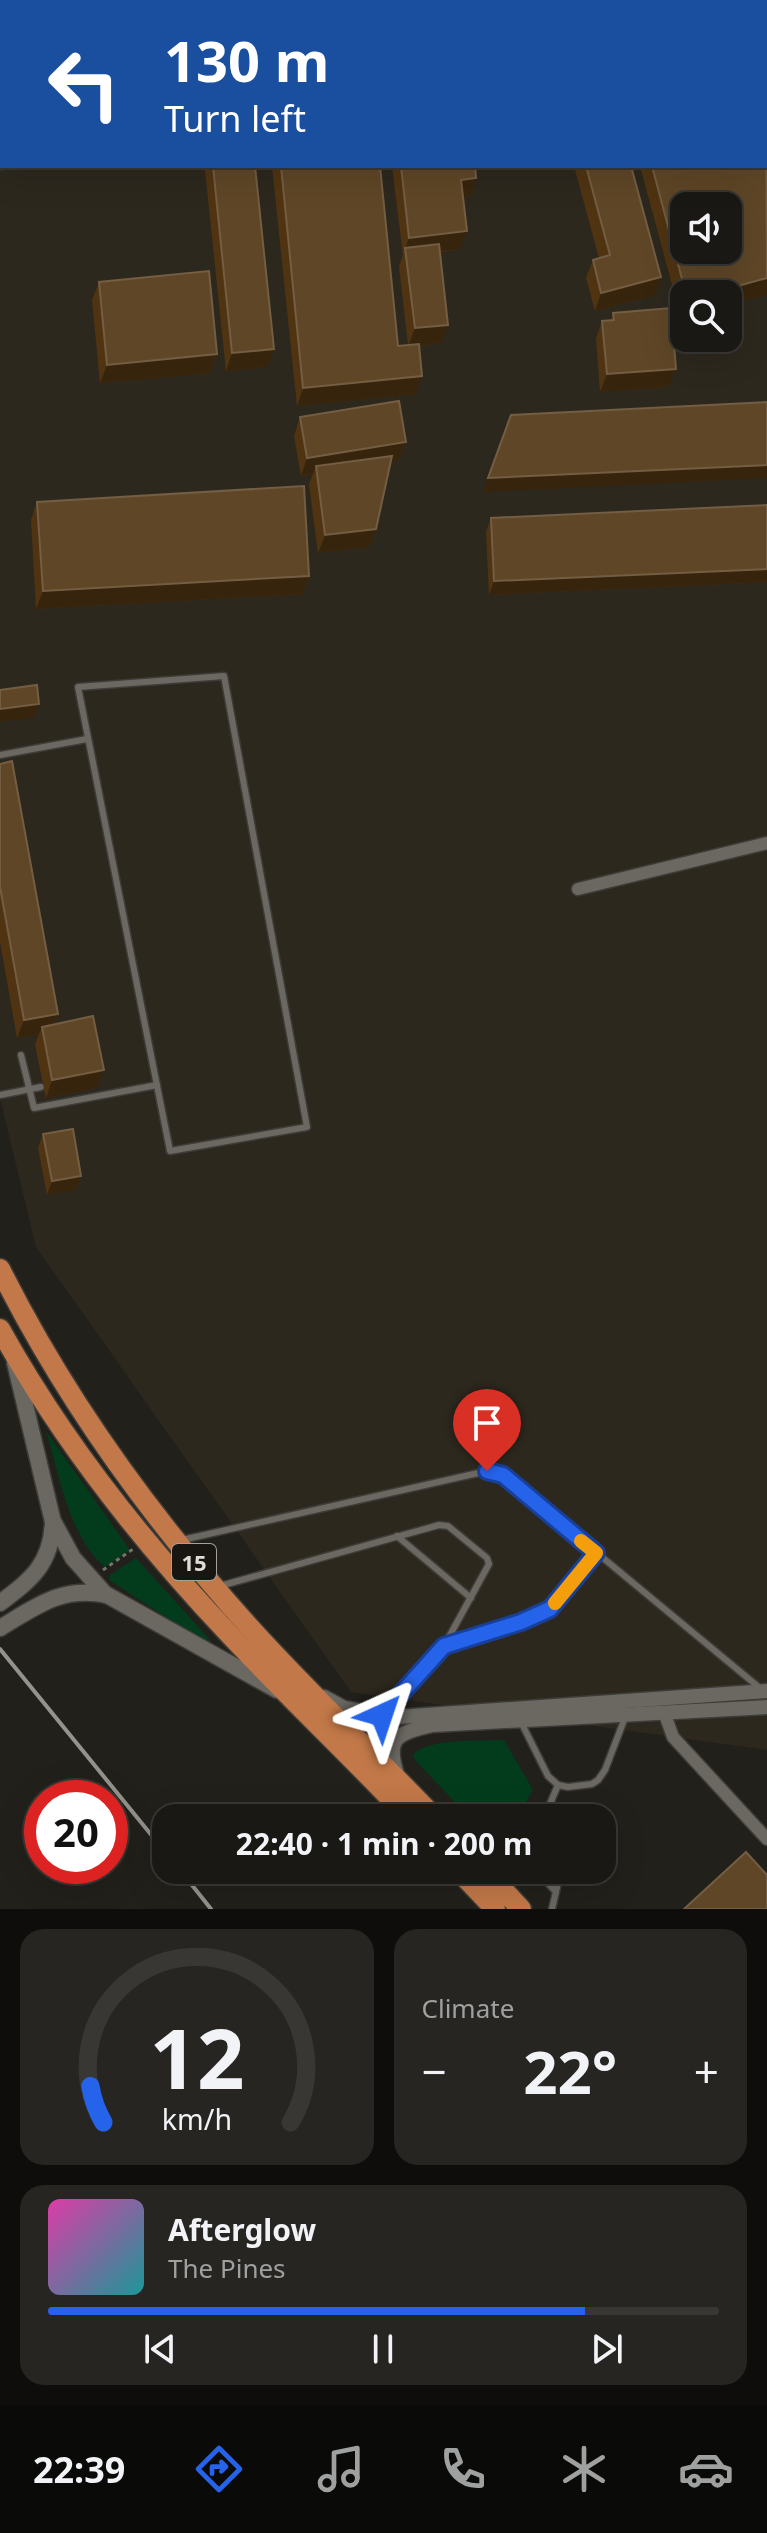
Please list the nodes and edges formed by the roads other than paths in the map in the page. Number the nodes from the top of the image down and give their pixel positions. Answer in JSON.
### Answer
{"nodes":[{"id":1,"x":87,"y":739,"type":"junction"},
{"id":2,"x":0,"y":755,"type":"edge"},
{"id":3,"x":767,"y":843,"type":"edge"},
{"id":4,"x":578,"y":889,"type":"dead end"},
{"id":5,"x":21,"y":1055,"type":"dead end"},
{"id":6,"x":157,"y":1085,"type":"junction"},
{"id":7,"x":41,"y":1087,"type":"dead end"},
{"id":8,"x":30,"y":1090,"type":"junction"},
{"id":9,"x":0,"y":1095,"type":"edge"},
{"id":10,"x":0,"y":1269,"type":"edge"},
{"id":11,"x":0,"y":1329,"type":"edge"},
{"id":12,"x":12,"y":1350,"type":"junction"},
{"id":13,"x":53,"y":1522,"type":"junction"},
{"id":14,"x":397,"y":1536,"type":"junction"},
{"id":15,"x":176,"y":1541,"type":"junction"},
{"id":16,"x":596,"y":1553,"type":"junction"},
{"id":17,"x":215,"y":1588,"type":"junction"},
{"id":18,"x":107,"y":1595,"type":"junction"},
{"id":19,"x":471,"y":1598,"type":"junction"},
{"id":20,"x":0,"y":1603,"type":"edge"},
{"id":21,"x":0,"y":1628,"type":"edge"},
{"id":22,"x":444,"y":1646,"type":"junction"},
{"id":23,"x":296,"y":1690,"type":"junction"},
{"id":24,"x":766,"y":1696,"type":"edge"},
{"id":25,"x":664,"y":1712,"type":"junction"},
{"id":26,"x":626,"y":1714,"type":"junction"},
{"id":27,"x":382,"y":1715,"type":"junction"},
{"id":28,"x":520,"y":1715,"type":"junction"},
{"id":29,"x":400,"y":1781,"type":"junction"},
{"id":30,"x":558,"y":1785,"type":"junction"},
{"id":31,"x":397,"y":1804,"type":"edge"},
{"id":32,"x":422,"y":1804,"type":"edge"},
{"id":33,"x":550,"y":1804,"type":"edge"},
{"id":34,"x":767,"y":1839,"type":"edge"},
{"id":35,"x":471,"y":1884,"type":"edge"},
{"id":36,"x":498,"y":1884,"type":"edge"},
{"id":37,"x":549,"y":1884,"type":"edge"},
{"id":38,"x":558,"y":1884,"type":"edge"},
{"id":39,"x":556,"y":1892,"type":"junction"},
{"id":40,"x":495,"y":1909,"type":"edge"},
{"id":41,"x":521,"y":1909,"type":"edge"},
{"id":42,"x":552,"y":1909,"type":"edge"}],
"edges":[{"from":1,"to":2,"type":"lane"},
{"from":1,"to":6,"type":"lane"},
{"from":1,"to":6,"type":"lane"},
{"from":3,"to":4,"type":"street"},
{"from":5,"to":8,"type":"lane"},
{"from":6,"to":8,"type":"lane"},
{"from":7,"to":8,"type":"lane"},
{"from":8,"to":9,"type":"lane"},
{"from":10,"to":15,"type":"highway","number":"15"},
{"from":11,"to":12,"type":"highway","number":"15"},
{"from":12,"to":13,"type":"main road"},
{"from":12,"to":23,"type":"highway","number":"15"},
{"from":13,"to":18,"type":"main road"},
{"from":13,"to":20,"type":"main road"},
{"from":14,"to":17,"type":"lane"},
{"from":14,"to":19,"type":"lane"},
{"from":14,"to":19,"type":"lane"},
{"from":15,"to":16,"type":"lane"},
{"from":15,"to":17,"type":"highway","number":"15"},
{"from":16,"to":22,"type":"lane"},
{"from":16,"to":24,"type":"lane"},
{"from":17,"to":23,"type":"highway","number":"15"},
{"from":18,"to":21,"type":"main road"},
{"from":18,"to":23,"type":"main road"},
{"from":19,"to":22,"type":"lane"},
{"from":22,"to":27,"type":"lane"},
{"from":23,"to":27,"type":"street"},
{"from":23,"to":29,"type":"highway","number":"15"},
{"from":23,"to":31,"type":"highway","number":"15"},
{"from":24,"to":25,"type":"street"},
{"from":24,"to":28,"type":"street"},
{"from":25,"to":26,"type":"street"},
{"from":25,"to":34,"type":"street"},
{"from":26,"to":28,"type":"street"},
{"from":26,"to":30,"type":"lane"},
{"from":27,"to":28,"type":"street"},
{"from":28,"to":29,"type":"street"},
{"from":28,"to":30,"type":"lane"},
{"from":29,"to":32,"type":"highway","number":"15"},
{"from":30,"to":33,"type":"lane"},
{"from":35,"to":40,"type":"highway"},
{"from":36,"to":41,"type":"highway"},
{"from":37,"to":39,"type":"lane"},
{"from":38,"to":39,"type":"lane"},
{"from":39,"to":42,"type":"lane"}]}
